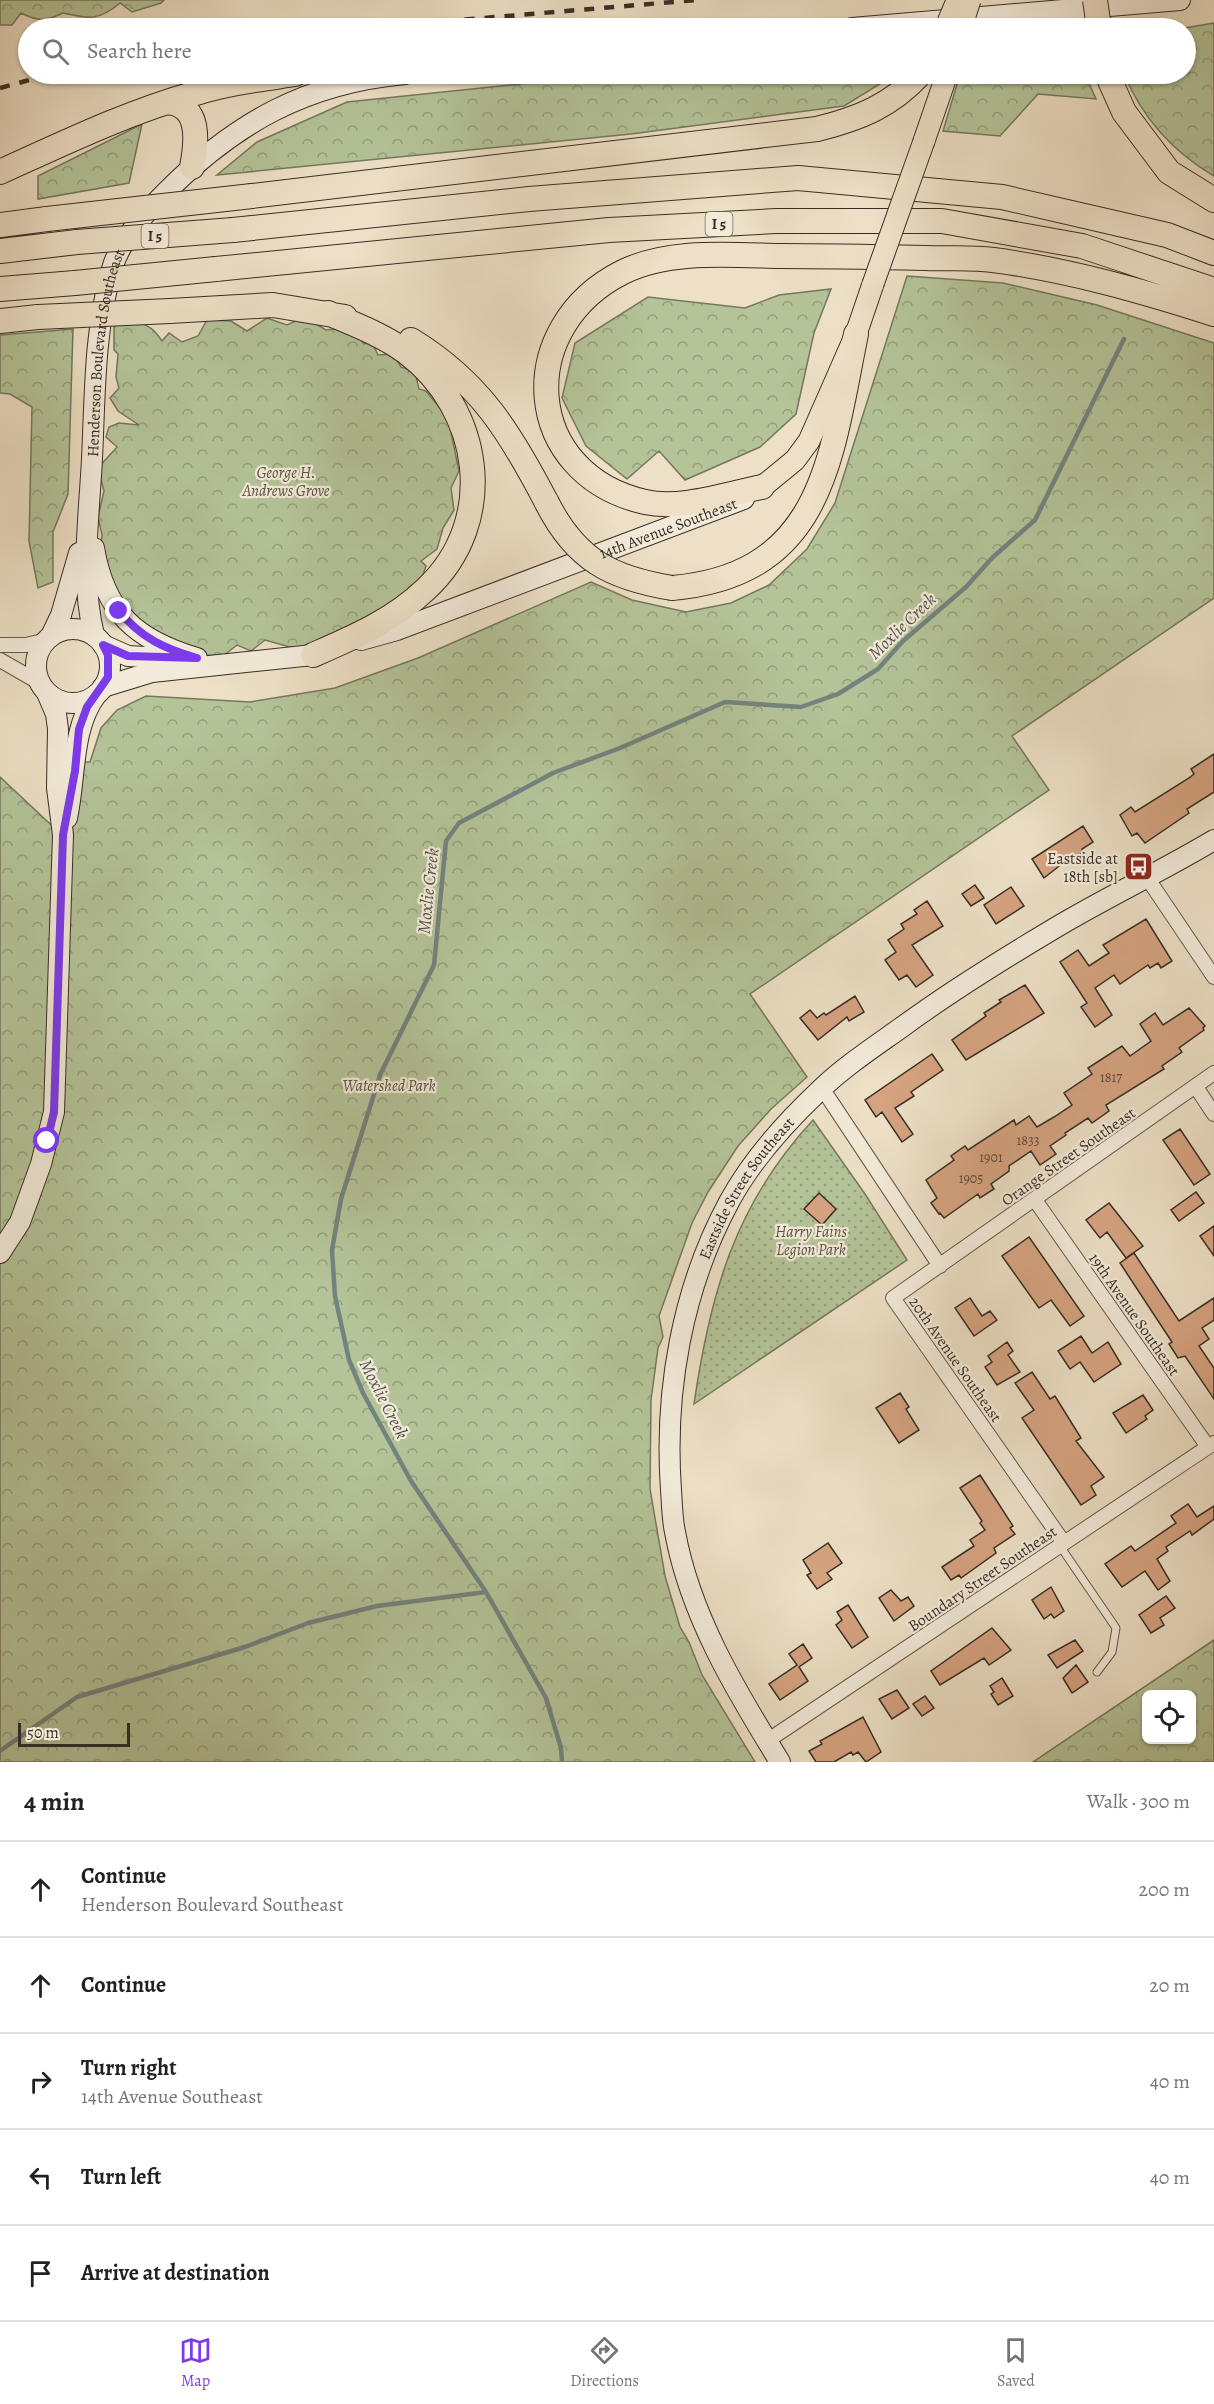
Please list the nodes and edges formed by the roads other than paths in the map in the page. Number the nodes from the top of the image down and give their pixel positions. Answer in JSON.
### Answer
{"nodes":[{"id":1,"x":959,"y":0,"type":"edge"},
{"id":2,"x":970,"y":0,"type":"edge"},
{"id":3,"x":1095,"y":0,"type":"edge"},
{"id":4,"x":1180,"y":0,"type":"edge"},
{"id":5,"x":951,"y":18,"type":"edge"},
{"id":6,"x":964,"y":18,"type":"edge"},
{"id":7,"x":969,"y":18,"type":"edge"},
{"id":8,"x":1098,"y":18,"type":"edge"},
{"id":9,"x":235,"y":84,"type":"edge"},
{"id":10,"x":348,"y":84,"type":"edge"},
{"id":11,"x":910,"y":84,"type":"edge"},
{"id":12,"x":944,"y":84,"type":"edge"},
{"id":13,"x":1111,"y":84,"type":"edge"},
{"id":14,"x":167,"y":102,"type":"junction"},
{"id":15,"x":192,"y":166,"type":"junction"},
{"id":16,"x":0,"y":172,"type":"edge"},
{"id":17,"x":1214,"y":200,"type":"edge"},
{"id":18,"x":0,"y":225,"type":"edge"},
{"id":19,"x":0,"y":251,"type":"edge"},
{"id":20,"x":1214,"y":253,"type":"edge"},
{"id":21,"x":0,"y":290,"type":"edge"},
{"id":22,"x":1214,"y":290,"type":"edge"},
{"id":23,"x":328,"y":313,"type":"junction"},
{"id":24,"x":1214,"y":315,"type":"edge"},
{"id":25,"x":0,"y":321,"type":"edge"},
{"id":26,"x":856,"y":334,"type":"junction"},
{"id":27,"x":762,"y":487,"type":"junction"},
{"id":28,"x":89,"y":515,"type":"junction"},
{"id":29,"x":49,"y":638,"type":"junction"},
{"id":30,"x":98,"y":640,"type":"junction"},
{"id":31,"x":0,"y":645,"type":"edge"},
{"id":32,"x":313,"y":655,"type":"junction"},
{"id":33,"x":197,"y":658,"type":"junction"},
{"id":34,"x":0,"y":660,"type":"edge"},
{"id":35,"x":236,"y":663,"type":"junction"},
{"id":36,"x":43,"y":688,"type":"junction"},
{"id":37,"x":99,"y":691,"type":"junction"},
{"id":38,"x":63,"y":835,"type":"junction"},
{"id":39,"x":1214,"y":840,"type":"edge"},
{"id":40,"x":1148,"y":879,"type":"junction"},
{"id":41,"x":1214,"y":977,"type":"edge"},
{"id":42,"x":1214,"y":1073,"type":"edge"},
{"id":43,"x":1196,"y":1087,"type":"junction"},
{"id":44,"x":822,"y":1088,"type":"junction"},
{"id":45,"x":1214,"y":1114,"type":"edge"},
{"id":46,"x":1035,"y":1200,"type":"junction"},
{"id":47,"x":0,"y":1254,"type":"edge"},
{"id":48,"x":940,"y":1266,"type":"junction"},
{"id":49,"x":1211,"y":1445,"type":"edge"},
{"id":50,"x":1062,"y":1544,"type":"junction"},
{"id":51,"x":1096,"y":1672,"type":"dead end"},
{"id":52,"x":767,"y":1741,"type":"junction"},
{"id":53,"x":780,"y":1762,"type":"edge"}],
"edges":[{"from":1,"to":5,"type":"highway","bridge":true},
{"from":2,"to":6,"type":"main road","bridge":true},
{"from":3,"to":8,"type":"highway","bridge":true},
{"from":4,"to":7,"type":"main road"},
{"from":9,"to":14,"type":"highway"},
{"from":10,"to":15,"type":"main road","name":"Henderson Boulevard Southeast"},
{"from":11,"to":18,"type":"highway","bridge":true},
{"from":12,"to":26,"type":"main road","name":"14th Avenue Southeast","bridge":true},
{"from":13,"to":17,"type":"highway"},
{"from":14,"to":15,"type":"highway"},
{"from":14,"to":16,"type":"highway"},
{"from":15,"to":28,"type":"main road","name":"Henderson Boulevard Southeast"},
{"from":19,"to":20,"type":"highway","number":"I 5","bridge":true},
{"from":21,"to":22,"type":"highway","number":"I 5","bridge":true},
{"from":23,"to":25,"type":"highway","bridge":true},
{"from":23,"to":26,"type":"highway","bridge":true},
{"from":23,"to":32,"type":"highway"},
{"from":24,"to":27,"type":"highway"},
{"from":26,"to":27,"type":"main road","name":"14th Avenue Southeast"},
{"from":27,"to":32,"type":"main road","name":"14th Avenue Southeast"},
{"from":28,"to":29,"type":"main road","name":"Henderson Boulevard Southeast"},
{"from":28,"to":30,"type":"main road","name":"Henderson Boulevard Southeast"},
{"from":28,"to":33,"type":"main road"},
{"from":29,"to":30,"type":"main road"},
{"from":29,"to":31,"type":"street"},
{"from":29,"to":36,"type":"main road"},
{"from":30,"to":33,"type":"main road","name":"14th Avenue Southeast"},
{"from":30,"to":37,"type":"main road"},
{"from":32,"to":35,"type":"main road","name":"14th Avenue Southeast"},
{"from":33,"to":35,"type":"main road","name":"14th Avenue Southeast"},
{"from":34,"to":36,"type":"street"},
{"from":35,"to":37,"type":"main road","name":"14th Avenue Southeast"},
{"from":36,"to":37,"type":"main road"},
{"from":36,"to":38,"type":"main road"},
{"from":37,"to":38,"type":"main road"},
{"from":38,"to":47,"type":"main road"},
{"from":39,"to":40,"type":"main road","name":"Eastside Street Southeast"},
{"from":40,"to":41,"type":"street"},
{"from":40,"to":44,"type":"main road","name":"Eastside Street Southeast"},
{"from":42,"to":43,"type":"street","name":"Orange Street Southeast"},
{"from":43,"to":45,"type":"street"},
{"from":43,"to":46,"type":"street","name":"Orange Street Southeast"},
{"from":44,"to":48,"type":"street"},
{"from":44,"to":52,"type":"main road","name":"Eastside Street Southeast"},
{"from":46,"to":48,"type":"street","name":"Orange Street Southeast"},
{"from":46,"to":49,"type":"street","name":"19th Avenue Southeast"},
{"from":48,"to":50,"type":"street","name":"20th Avenue Southeast"},
{"from":49,"to":50,"type":"street","name":"Boundary Street Southeast"},
{"from":50,"to":51,"type":"lane"},
{"from":50,"to":52,"type":"street","name":"Boundary Street Southeast"},
{"from":52,"to":53,"type":"main road","name":"Eastside Street Southeast"}]}
